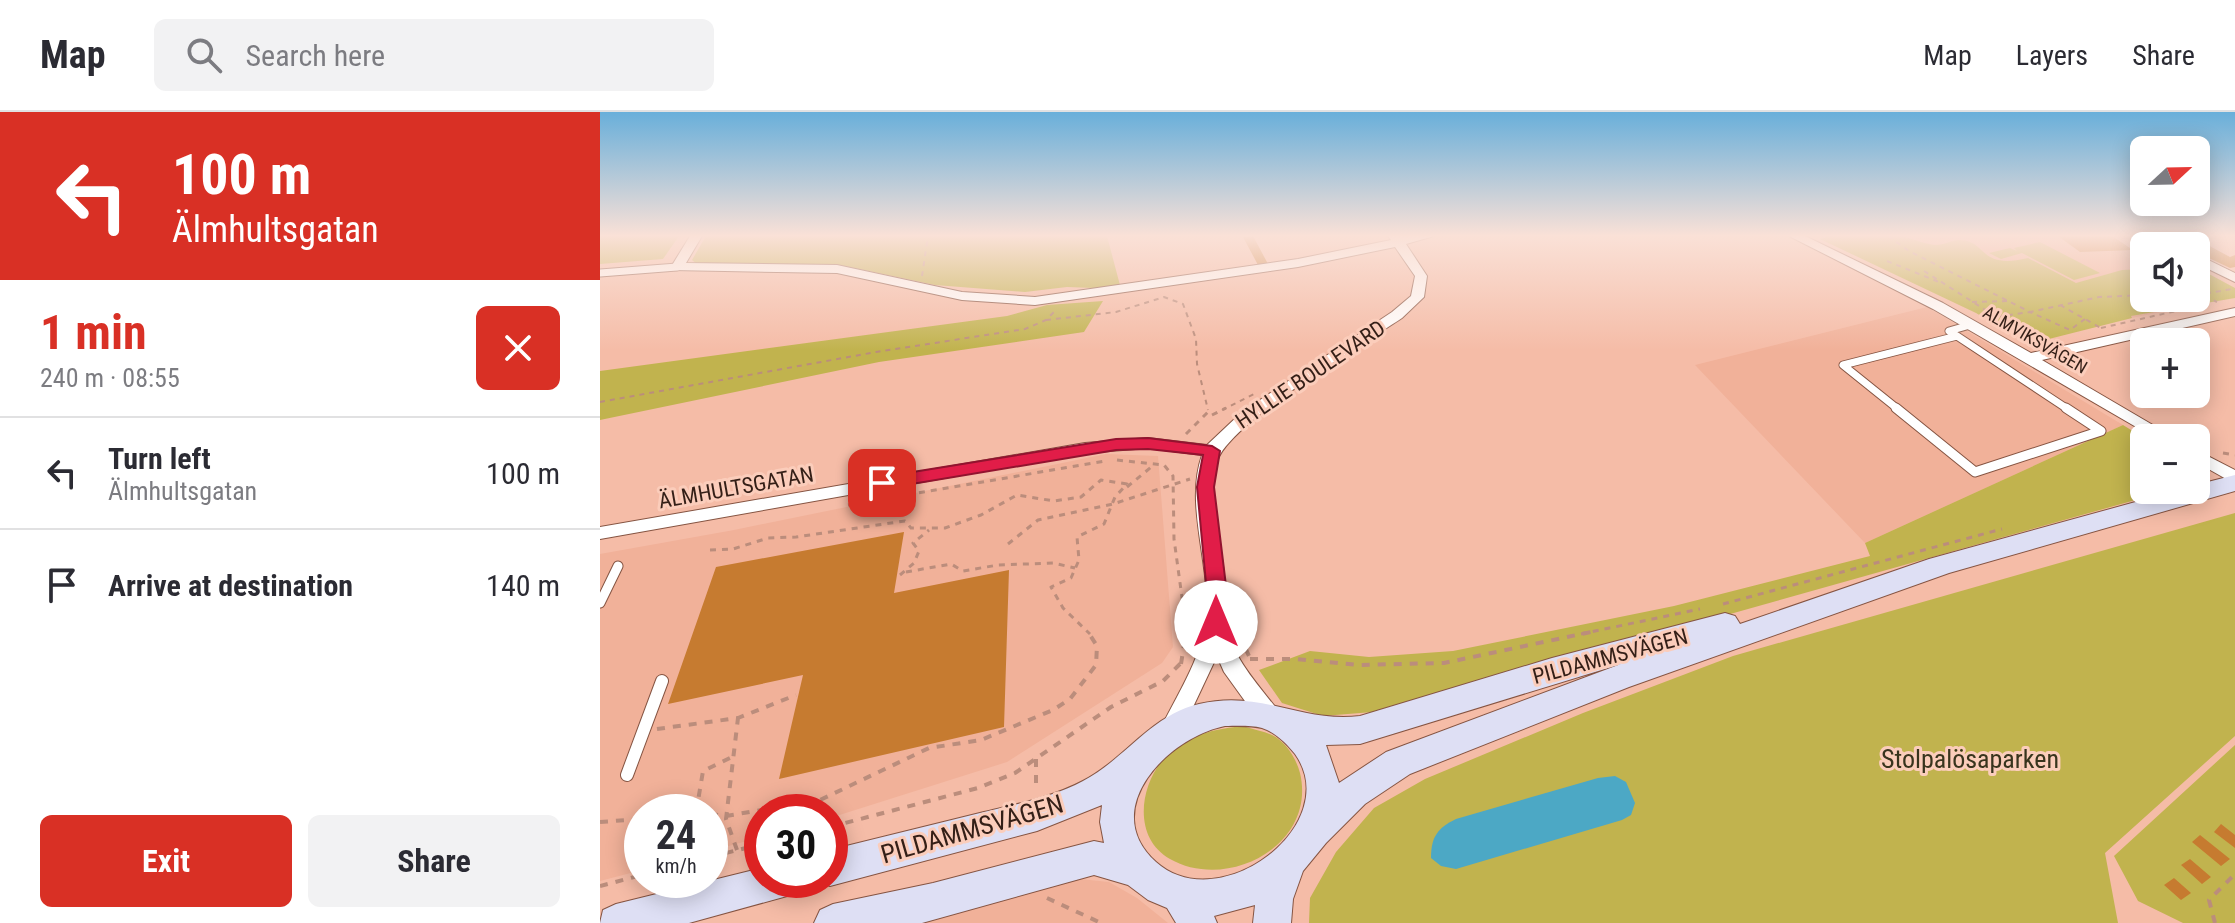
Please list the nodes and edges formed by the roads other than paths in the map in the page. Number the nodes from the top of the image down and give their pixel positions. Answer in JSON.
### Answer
{"nodes":[{"id":1,"x":859,"y":274,"type":"edge"},
{"id":2,"x":1226,"y":274,"type":"edge"},
{"id":3,"x":1420,"y":274,"type":"edge"},
{"id":4,"x":1873,"y":274,"type":"edge"},
{"id":5,"x":2235,"y":312,"type":"edge"},
{"id":6,"x":1970,"y":325,"type":"junction"},
{"id":7,"x":1957,"y":336,"type":"junction"},
{"id":8,"x":2026,"y":359,"type":"junction"},
{"id":9,"x":2142,"y":424,"type":"edge"},
{"id":10,"x":1212,"y":451,"type":"junction"},
{"id":11,"x":2210,"y":464,"type":"edge"},
{"id":12,"x":2235,"y":481,"type":"edge"},
{"id":13,"x":600,"y":533,"type":"edge"},
{"id":14,"x":1943,"y":565,"type":"junction"},
{"id":15,"x":618,"y":566,"type":"dead end"},
{"id":16,"x":600,"y":603,"type":"edge"},
{"id":17,"x":1225,"y":623,"type":"junction"},
{"id":18,"x":662,"y":681,"type":"dead end"},
{"id":19,"x":1273,"y":717,"type":"junction"},
{"id":20,"x":1158,"y":741,"type":"junction"},
{"id":21,"x":627,"y":775,"type":"dead end"},
{"id":22,"x":1314,"y":829,"type":"junction"},
{"id":23,"x":848,"y":863,"type":"edge"},
{"id":24,"x":1287,"y":866,"type":"junction"},
{"id":25,"x":1135,"y":869,"type":"junction"},
{"id":26,"x":744,"y":890,"type":"edge"},
{"id":27,"x":1189,"y":909,"type":"edge"},
{"id":28,"x":616,"y":923,"type":"edge"},
{"id":29,"x":833,"y":923,"type":"edge"},
{"id":30,"x":1272,"y":923,"type":"edge"}],
"edges":[{"from":1,"to":2,"type":"street"},
{"from":3,"to":10,"type":"street","name":"HYLLIE BOULEVARD"},
{"from":4,"to":6,"type":"street","name":"ALMVIKSVÄGEN"},
{"from":5,"to":8,"type":"street"},
{"from":6,"to":7,"type":"lane"},
{"from":6,"to":8,"type":"street","name":"ALMVIKSVÄGEN"},
{"from":7,"to":7,"type":"lane"},
{"from":8,"to":9,"type":"street","name":"ALMVIKSVÄGEN"},
{"from":10,"to":13,"type":"street","name":"ÄLMHULTSGATAN"},
{"from":10,"to":17,"type":"street"},
{"from":11,"to":12,"type":"street"},
{"from":12,"to":14,"type":"main road","name":"PILDAMMSVÄGEN"},
{"from":14,"to":19,"type":"main road","name":"PILDAMMSVÄGEN"},
{"from":14,"to":22,"type":"main road","name":"PILDAMMSVÄGEN"},
{"from":15,"to":16,"type":"lane"},
{"from":17,"to":19,"type":"street"},
{"from":17,"to":20,"type":"street"},
{"from":18,"to":21,"type":"lane"},
{"from":19,"to":20,"type":"main road","name":"PILDAMMSVÄGEN"},
{"from":19,"to":22,"type":"main road","name":"PILDAMMSVÄGEN"},
{"from":20,"to":23,"type":"main road","name":"PILDAMMSVÄGEN"},
{"from":20,"to":25,"type":"main road"},
{"from":22,"to":24,"type":"main road","name":"PILDAMMSVÄGEN"},
{"from":24,"to":27,"type":"main road","name":"PILDAMMSVÄGEN"},
{"from":24,"to":30,"type":"main road"},
{"from":25,"to":27,"type":"main road","name":"PILDAMMSVÄGEN"},
{"from":25,"to":29,"type":"main road","name":"PILDAMMSVÄGEN"},
{"from":26,"to":28,"type":"main road"}]}
